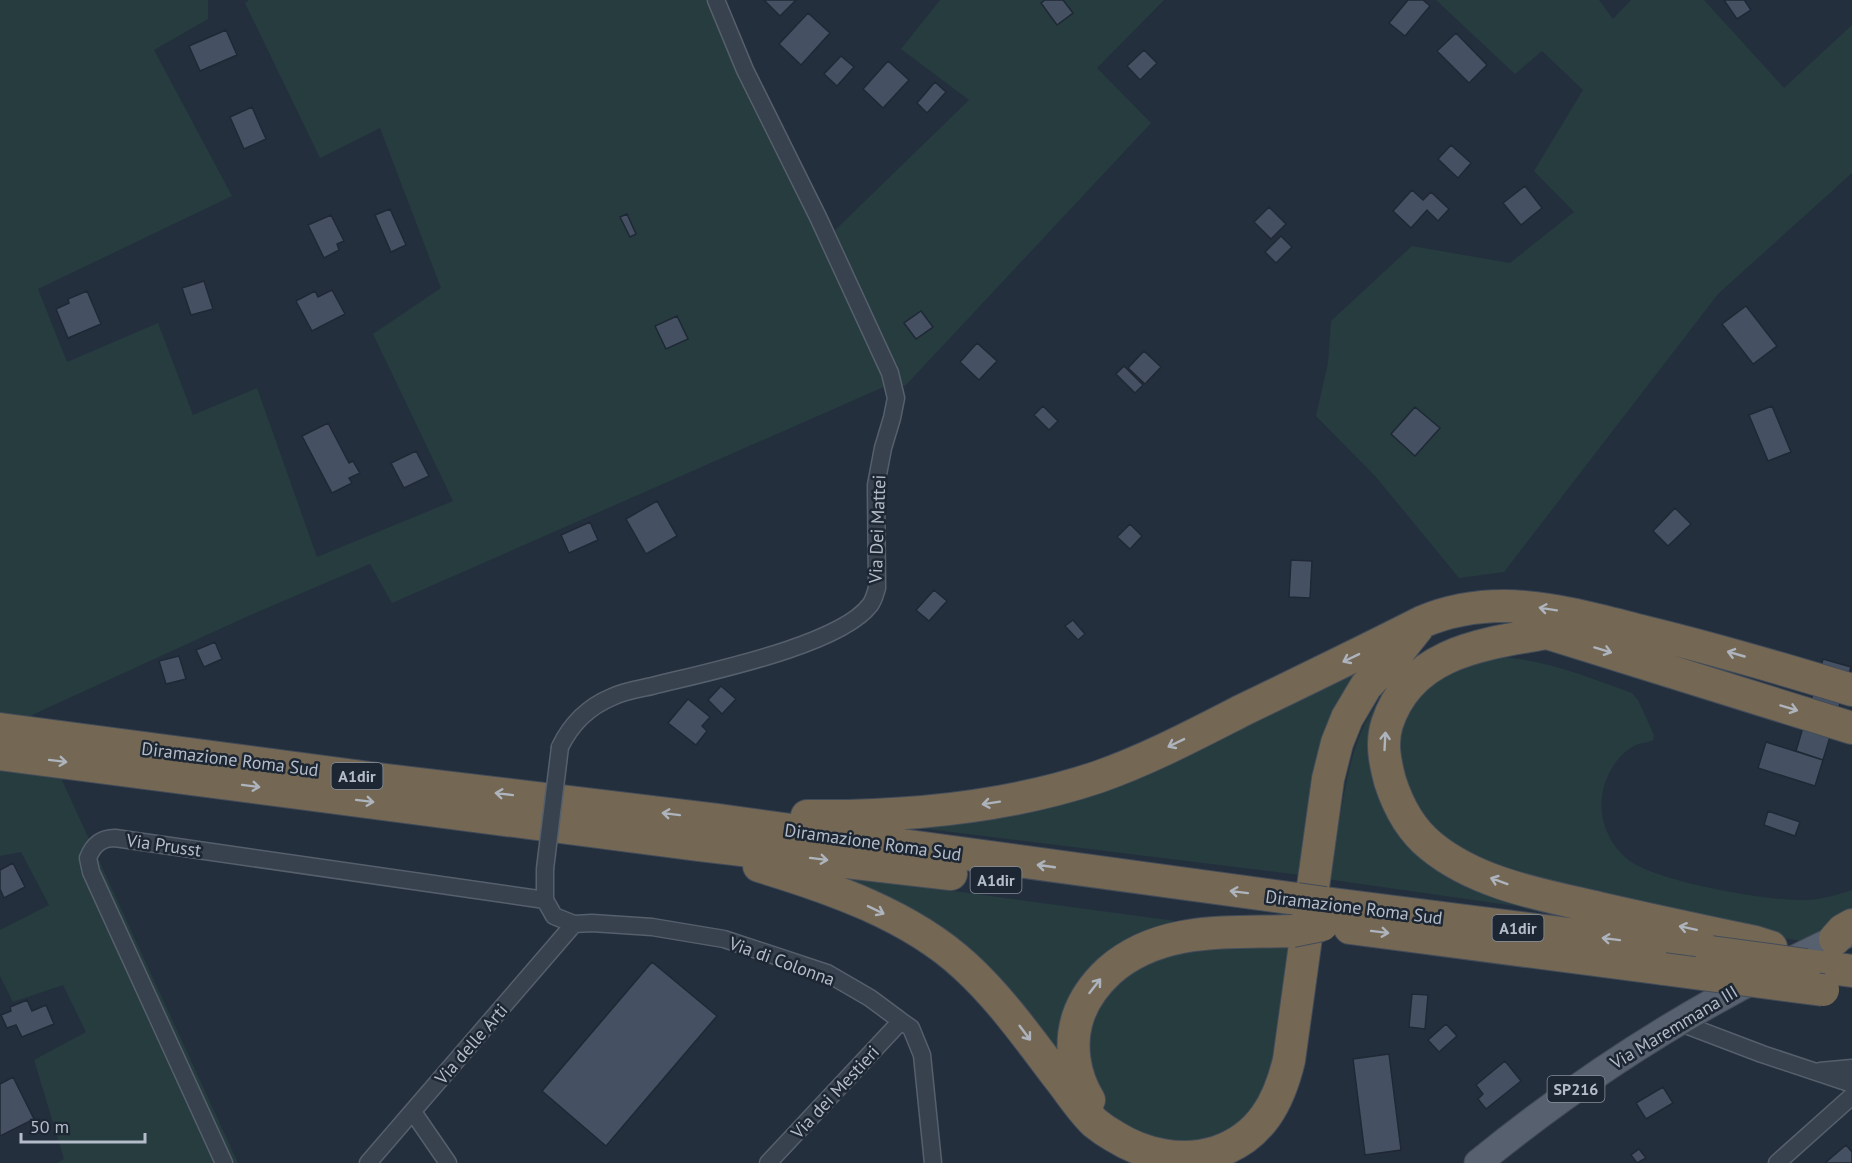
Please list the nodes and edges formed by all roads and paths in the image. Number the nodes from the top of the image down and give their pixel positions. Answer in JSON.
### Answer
{"nodes":[{"id":1,"x":716,"y":0,"type":"edge"},
{"id":2,"x":1422,"y":622,"type":"junction"},
{"id":3,"x":1547,"y":633,"type":"junction"},
{"id":4,"x":1396,"y":655,"type":"junction"},
{"id":5,"x":1852,"y":690,"type":"edge"},
{"id":6,"x":1852,"y":728,"type":"edge"},
{"id":7,"x":0,"y":729,"type":"edge"},
{"id":8,"x":0,"y":754,"type":"edge"},
{"id":9,"x":717,"y":820,"type":"junction"},
{"id":10,"x":698,"y":845,"type":"junction"},
{"id":11,"x":545,"y":900,"type":"junction"},
{"id":12,"x":1306,"y":916,"type":"junction"},
{"id":13,"x":574,"y":924,"type":"junction"},
{"id":14,"x":1846,"y":932,"type":"edge"},
{"id":15,"x":1852,"y":971,"type":"edge"},
{"id":16,"x":1827,"y":982,"type":"edge"},
{"id":17,"x":901,"y":1021,"type":"junction"},
{"id":18,"x":1678,"y":1022,"type":"junction"},
{"id":19,"x":1852,"y":1068,"type":"edge"},
{"id":20,"x":1814,"y":1072,"type":"junction"},
{"id":21,"x":1852,"y":1084,"type":"edge"},
{"id":22,"x":1852,"y":1096,"type":"edge"},
{"id":23,"x":1852,"y":1107,"type":"edge"},
{"id":24,"x":413,"y":1112,"type":"junction"},
{"id":25,"x":1834,"y":1114,"type":"junction"},
{"id":26,"x":1111,"y":1134,"type":"junction"},
{"id":27,"x":224,"y":1163,"type":"edge"},
{"id":28,"x":368,"y":1163,"type":"edge"},
{"id":29,"x":448,"y":1163,"type":"edge"},
{"id":30,"x":768,"y":1163,"type":"edge"},
{"id":31,"x":933,"y":1163,"type":"edge"},
{"id":32,"x":1478,"y":1163,"type":"edge"},
{"id":33,"x":1778,"y":1163,"type":"edge"}],
"edges":[{"from":1,"to":11,"type":"street","name":"Via Dei Mattei","bridge":true},
{"from":2,"to":4,"type":"highway"},
{"from":5,"to":2,"type":"highway","one_way":true},
{"from":2,"to":9,"type":"highway","one_way":true},
{"from":3,"to":4,"type":"highway"},
{"from":3,"to":6,"type":"highway","one_way":true},
{"from":16,"to":3,"type":"highway","one_way":true},
{"from":4,"to":26,"type":"highway"},
{"from":9,"to":7,"type":"highway","name":"Diramazione Roma Sud","number":"A1dir","one_way":true},
{"from":8,"to":10,"type":"highway","name":"Diramazione Roma Sud","number":"A1dir","one_way":true},
{"from":12,"to":9,"type":"highway","name":"Diramazione Roma Sud","number":"A1dir","one_way":true},
{"from":10,"to":12,"type":"highway","name":"Diramazione Roma Sud","number":"A1dir","one_way":true},
{"from":10,"to":26,"type":"highway","one_way":true},
{"from":11,"to":13,"type":"street"},
{"from":11,"to":27,"type":"street","name":"Via Prusst"},
{"from":12,"to":16,"type":"highway","name":"Diramazione Roma Sud","number":"A1dir","one_way":true,"bridge":true},
{"from":16,"to":12,"type":"highway","name":"Diramazione Roma Sud","number":"A1dir","one_way":true,"bridge":true},
{"from":26,"to":12,"type":"highway","one_way":true},
{"from":13,"to":17,"type":"street","name":"Via di Colonna"},
{"from":13,"to":24,"type":"street","name":"Via delle Arti"},
{"from":14,"to":18,"type":"main road","name":"Via Maremmana III","number":"SP216"},
{"from":15,"to":16,"type":"highway","name":"Diramazione Roma Sud","number":"A1dir"},
{"from":17,"to":30,"type":"street","name":"Via dei Mestieri"},
{"from":17,"to":31,"type":"street","name":"Via di Colonna"},
{"from":18,"to":20,"type":"street"},
{"from":18,"to":32,"type":"main road","name":"Via Maremmana III","number":"SP216"},
{"from":19,"to":20,"type":"street"},
{"from":20,"to":21,"type":"street"},
{"from":22,"to":25,"type":"street"},
{"from":23,"to":25,"type":"street"},
{"from":24,"to":28,"type":"street","name":"Via delle Arti"},
{"from":24,"to":29,"type":"street"},
{"from":25,"to":33,"type":"street"}]}
